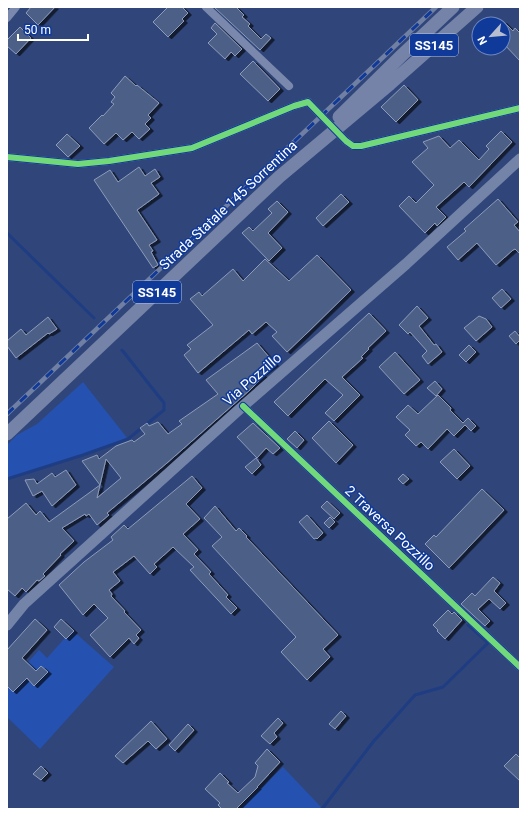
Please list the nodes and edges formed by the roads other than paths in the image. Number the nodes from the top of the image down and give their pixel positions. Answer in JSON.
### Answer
{"nodes":[{"id":1,"x":16,"y":7,"type":"edge"},
{"id":2,"x":206,"y":7,"type":"edge"},
{"id":3,"x":453,"y":7,"type":"edge"},
{"id":4,"x":477,"y":7,"type":"edge"},
{"id":5,"x":7,"y":18,"type":"edge"},
{"id":6,"x":289,"y":86,"type":"dead end"},
{"id":7,"x":520,"y":108,"type":"edge"},
{"id":8,"x":309,"y":152,"type":"junction"},
{"id":9,"x":7,"y":157,"type":"edge"},
{"id":10,"x":520,"y":159,"type":"edge"},
{"id":11,"x":243,"y":406,"type":"junction"},
{"id":12,"x":7,"y":434,"type":"edge"},
{"id":13,"x":7,"y":625,"type":"edge"},
{"id":14,"x":520,"y":667,"type":"edge"}],
"edges":[{"from":1,"to":5,"type":"street"},
{"from":2,"to":6,"type":"street"},
{"from":3,"to":8,"type":"highway"},
{"from":4,"to":8,"type":"highway","name":"Strada Statale 145 Sorrentina","number":"SS145"},
{"from":7,"to":9,"type":"street","bridge":true},
{"from":8,"to":12,"type":"highway","name":"Strada Statale 145 Sorrentina","number":"SS145"},
{"from":10,"to":11,"type":"main road","name":"Via Pozzillo"},
{"from":11,"to":13,"type":"main road","name":"Via Pozzillo"},
{"from":11,"to":14,"type":"street","name":"2 Traversa Pozzillo"}]}
